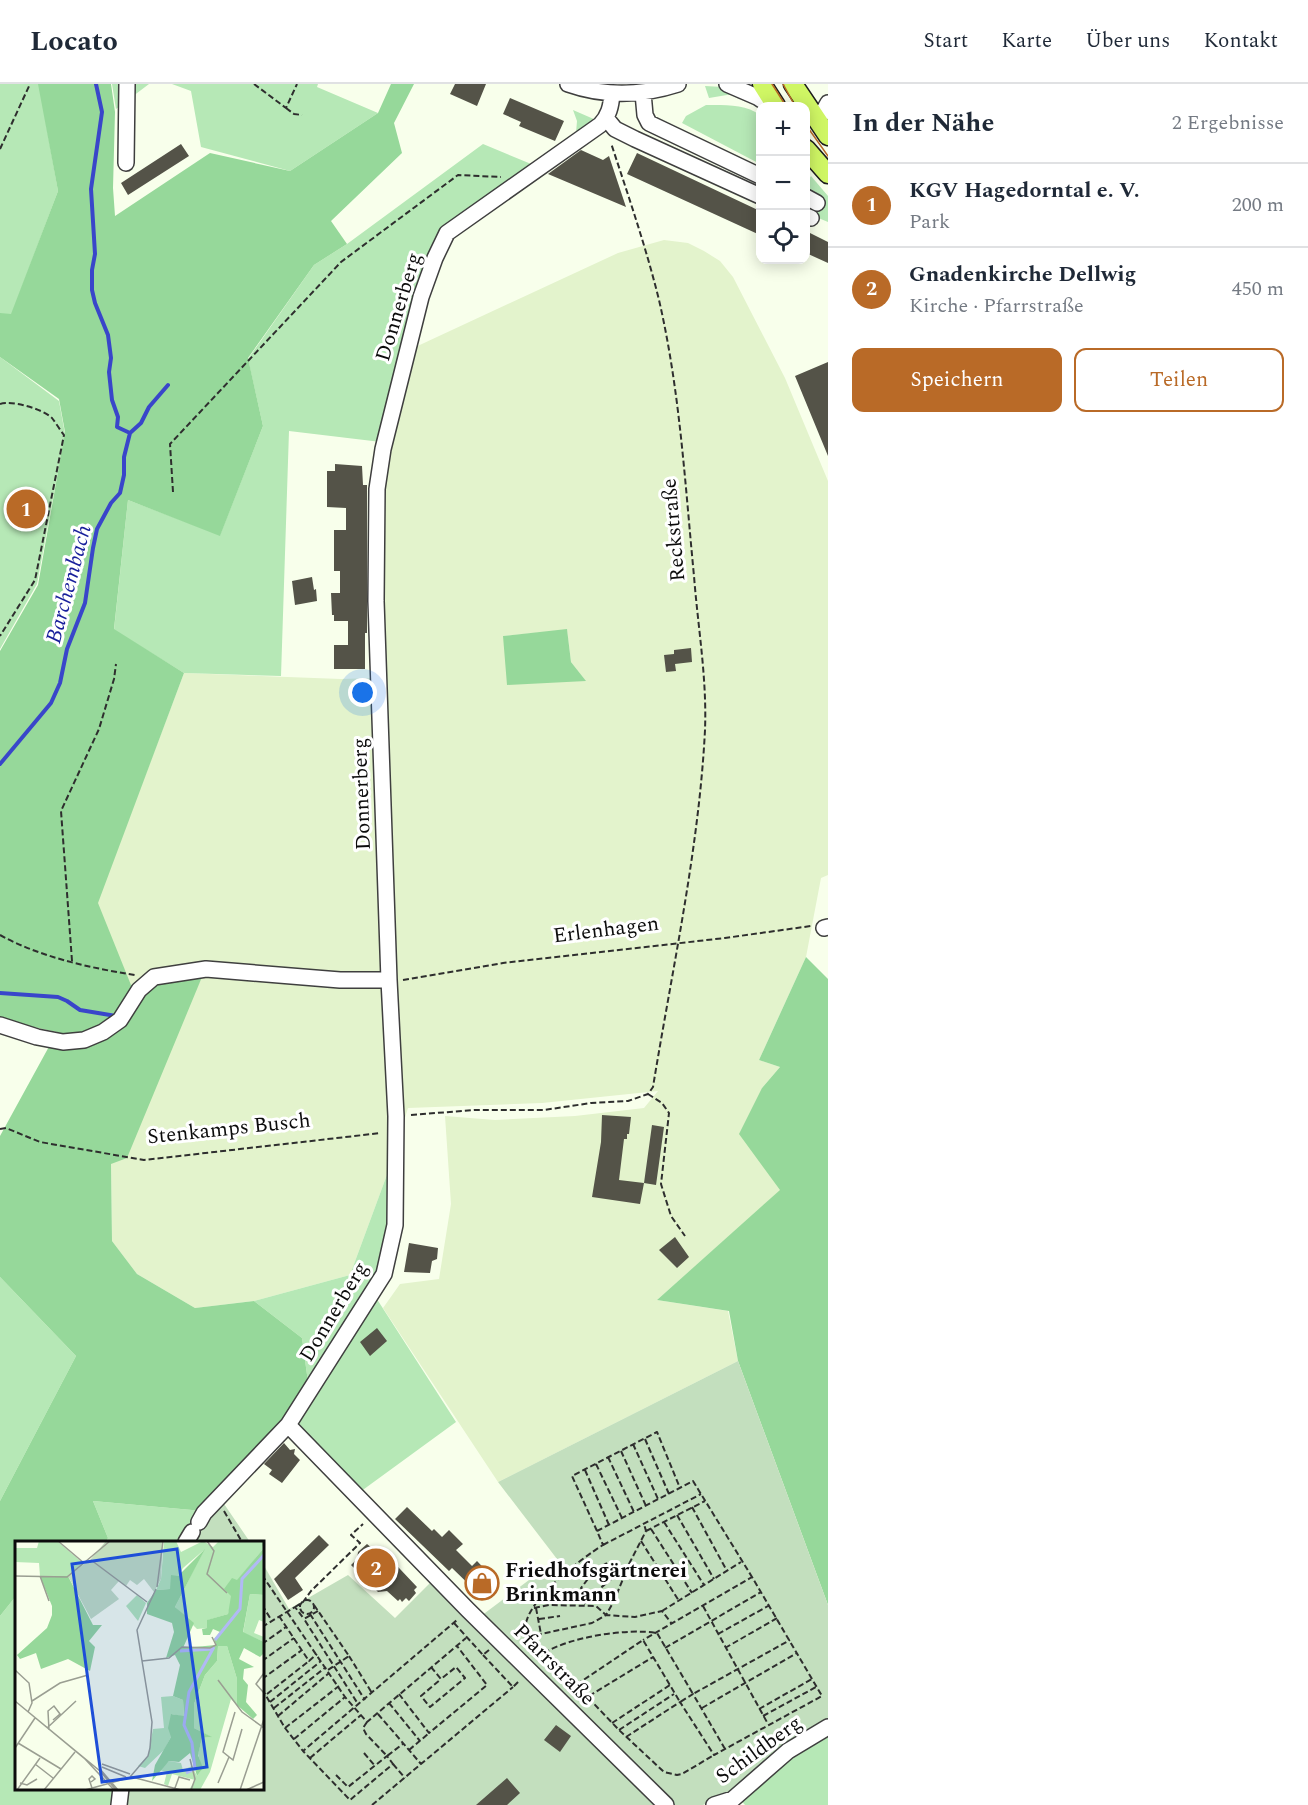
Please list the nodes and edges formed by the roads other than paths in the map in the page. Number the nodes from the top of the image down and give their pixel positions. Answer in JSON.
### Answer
{"nodes":[{"id":1,"x":127,"y":84,"type":"edge"},
{"id":2,"x":678,"y":84,"type":"edge"},
{"id":3,"x":727,"y":84,"type":"edge"},
{"id":4,"x":762,"y":84,"type":"edge"},
{"id":5,"x":793,"y":84,"type":"edge"},
{"id":6,"x":573,"y":85,"type":"edge"},
{"id":7,"x":658,"y":87,"type":"edge"},
{"id":8,"x":643,"y":93,"type":"junction"},
{"id":9,"x":612,"y":94,"type":"junction"},
{"id":10,"x":765,"y":102,"type":"edge"},
{"id":11,"x":773,"y":102,"type":"edge"},
{"id":12,"x":828,"y":103,"type":"edge"},
{"id":13,"x":605,"y":119,"type":"junction"},
{"id":14,"x":818,"y":121,"type":"junction"},
{"id":15,"x":828,"y":136,"type":"edge"},
{"id":16,"x":810,"y":153,"type":"edge"},
{"id":17,"x":126,"y":163,"type":"dead end"},
{"id":18,"x":756,"y":174,"type":"edge"},
{"id":19,"x":828,"y":174,"type":"edge"},
{"id":20,"x":756,"y":194,"type":"edge"},
{"id":21,"x":388,"y":980,"type":"junction"},
{"id":22,"x":0,"y":1025,"type":"edge"},
{"id":23,"x":288,"y":1425,"type":"junction"},
{"id":24,"x":192,"y":1532,"type":"edge"},
{"id":25,"x":828,"y":1726,"type":"edge"},
{"id":26,"x":122,"y":1790,"type":"edge"},
{"id":27,"x":735,"y":1802,"type":"edge"},
{"id":28,"x":119,"y":1805,"type":"edge"},
{"id":29,"x":666,"y":1805,"type":"edge"},
{"id":30,"x":714,"y":1805,"type":"edge"}],
"edges":[{"from":1,"to":17,"type":"street"},
{"from":2,"to":7,"type":"street"},
{"from":3,"to":10,"type":"street"},
{"from":4,"to":11,"type":"main road"},
{"from":5,"to":14,"type":"main road"},
{"from":6,"to":9,"type":"street"},
{"from":7,"to":8,"type":"street"},
{"from":8,"to":9,"type":"street"},
{"from":8,"to":18,"type":"street"},
{"from":9,"to":13,"type":"street"},
{"from":12,"to":14,"type":"street"},
{"from":13,"to":20,"type":"street"},
{"from":13,"to":21,"type":"street","name":"Donnerberg"},
{"from":14,"to":15,"type":"main road"},
{"from":16,"to":19,"type":"main road"},
{"from":21,"to":22,"type":"street"},
{"from":21,"to":23,"type":"street","name":"Donnerberg"},
{"from":23,"to":24,"type":"street","name":"Donnerberg"},
{"from":23,"to":29,"type":"street","name":"Pfarrstraße"},
{"from":25,"to":27,"type":"street","name":"Schildberg"},
{"from":26,"to":28,"type":"street"},
{"from":27,"to":30,"type":"street","name":"Schildberg"}]}
